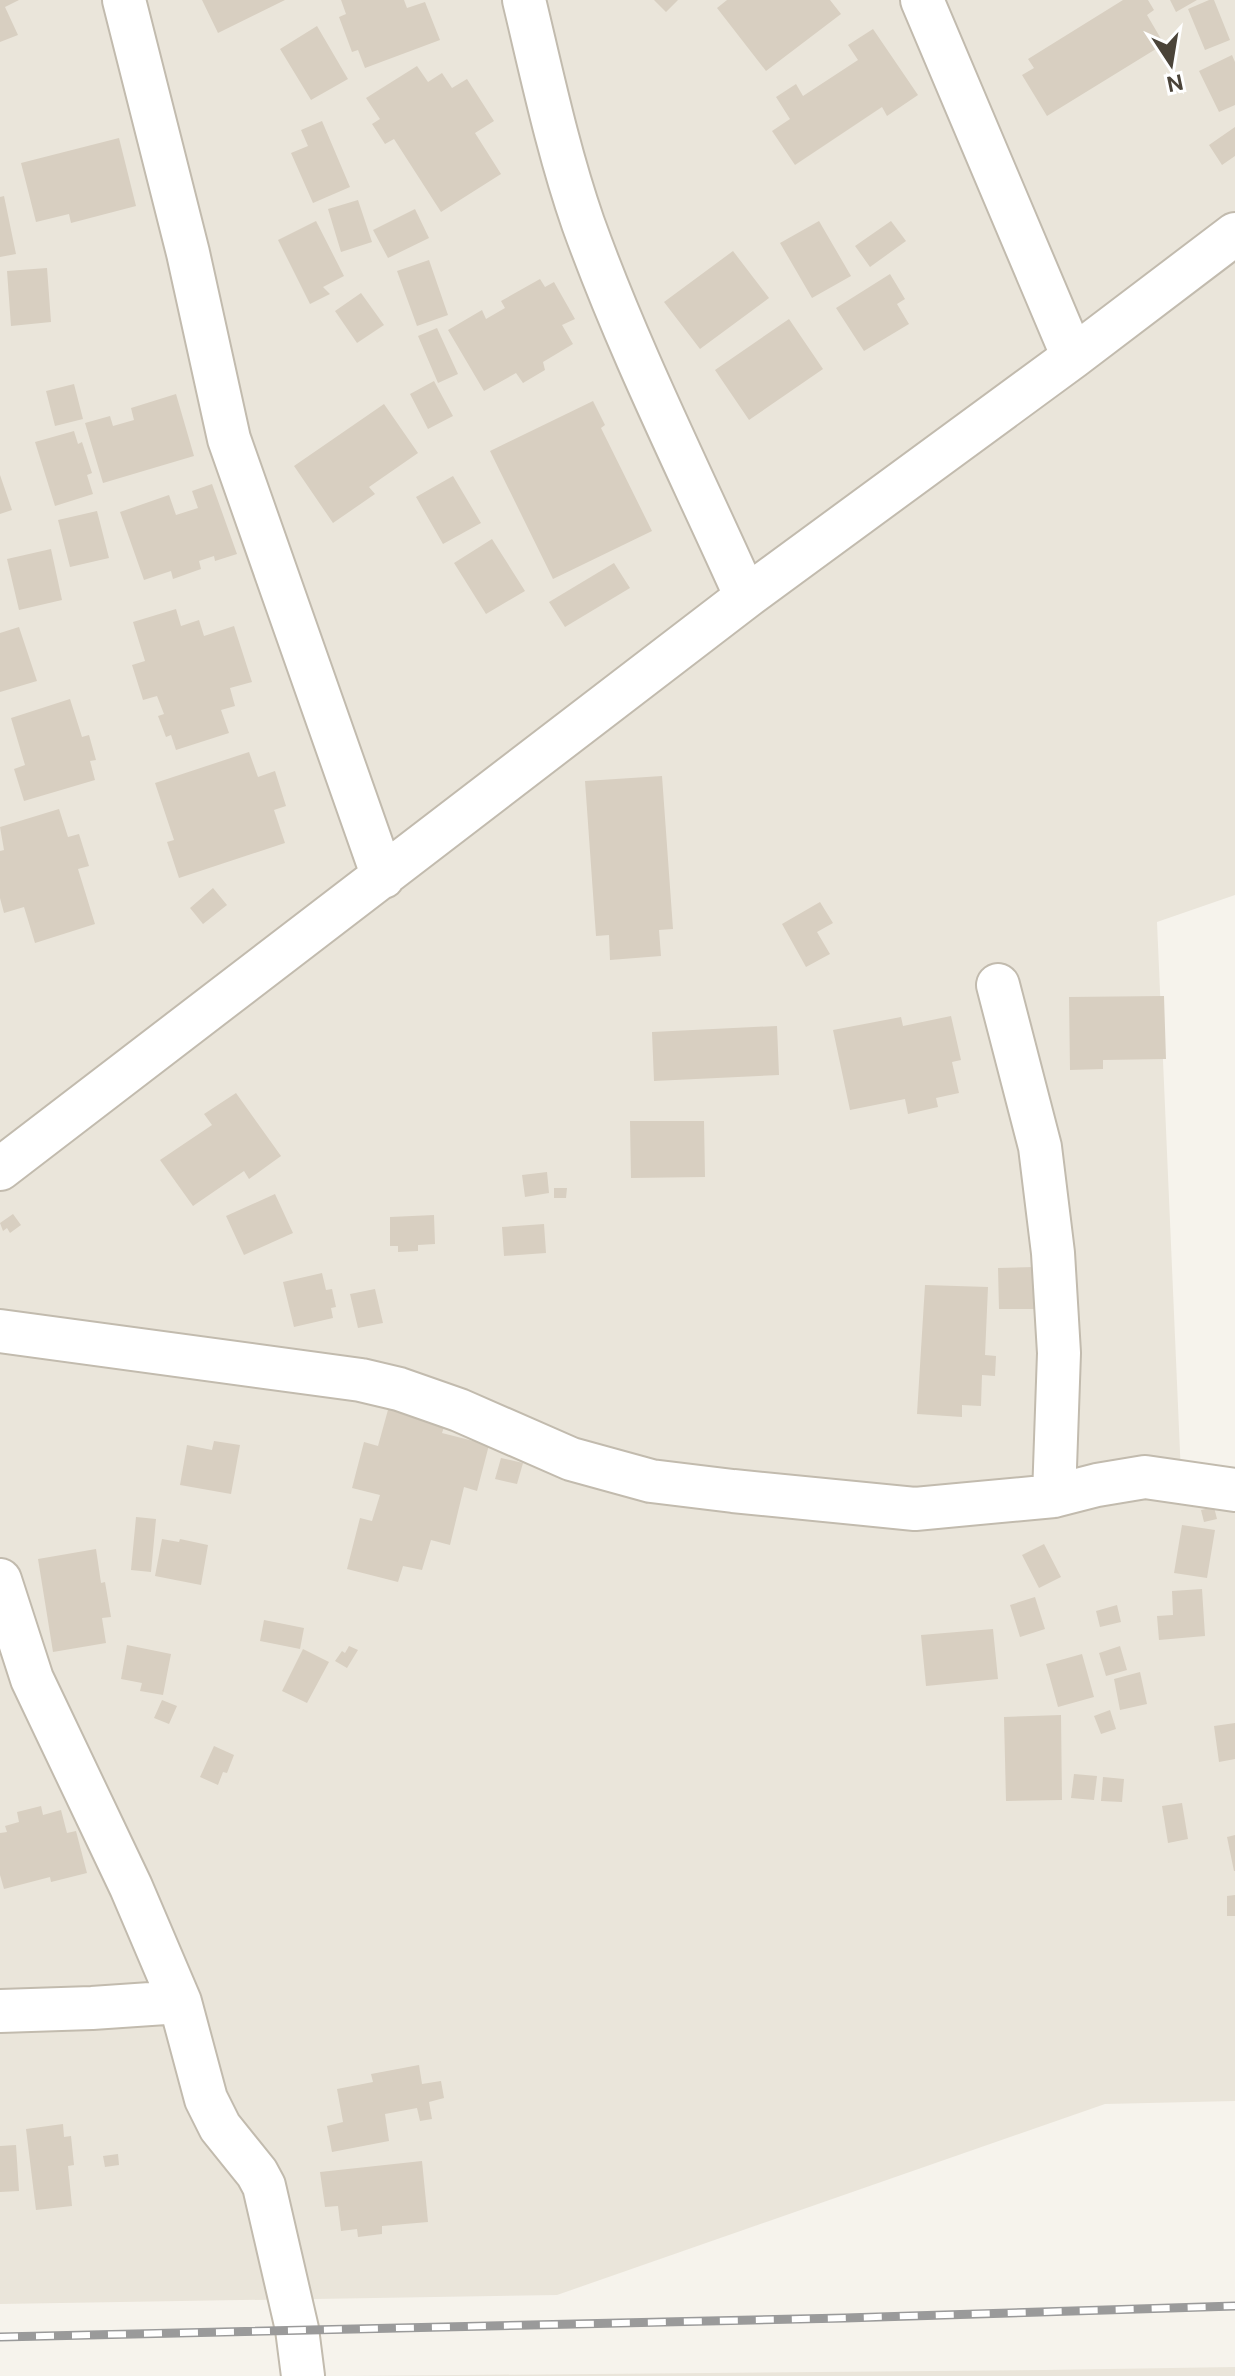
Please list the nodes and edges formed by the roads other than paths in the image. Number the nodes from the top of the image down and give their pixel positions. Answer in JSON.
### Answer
{"nodes":[{"id":1,"x":124,"y":0,"type":"edge"},
{"id":2,"x":524,"y":0,"type":"edge"},
{"id":3,"x":922,"y":0,"type":"edge"},
{"id":4,"x":1227,"y":251,"type":"edge"},
{"id":5,"x":1073,"y":357,"type":"junction"},
{"id":6,"x":746,"y":597,"type":"junction"},
{"id":7,"x":383,"y":877,"type":"junction"},
{"id":8,"x":998,"y":985,"type":"dead end"},
{"id":9,"x":0,"y":1169,"type":"edge"},
{"id":10,"x":0,"y":1331,"type":"edge"},
{"id":11,"x":1235,"y":1490,"type":"edge"},
{"id":12,"x":1054,"y":1496,"type":"junction"},
{"id":13,"x":0,"y":1580,"type":"edge"},
{"id":14,"x":180,"y":2002,"type":"junction"},
{"id":15,"x":0,"y":2011,"type":"edge"},
{"id":16,"x":303,"y":2376,"type":"edge"}],
"edges":[{"from":1,"to":7,"type":"street"},
{"from":2,"to":6,"type":"street"},
{"from":3,"to":5,"type":"street"},
{"from":4,"to":5,"type":"street"},
{"from":5,"to":6,"type":"street"},
{"from":6,"to":7,"type":"street"},
{"from":7,"to":9,"type":"street"},
{"from":8,"to":12,"type":"street"},
{"from":10,"to":12,"type":"street"},
{"from":11,"to":12,"type":"street"},
{"from":13,"to":14,"type":"street"},
{"from":14,"to":15,"type":"street"},
{"from":14,"to":16,"type":"street"}]}
